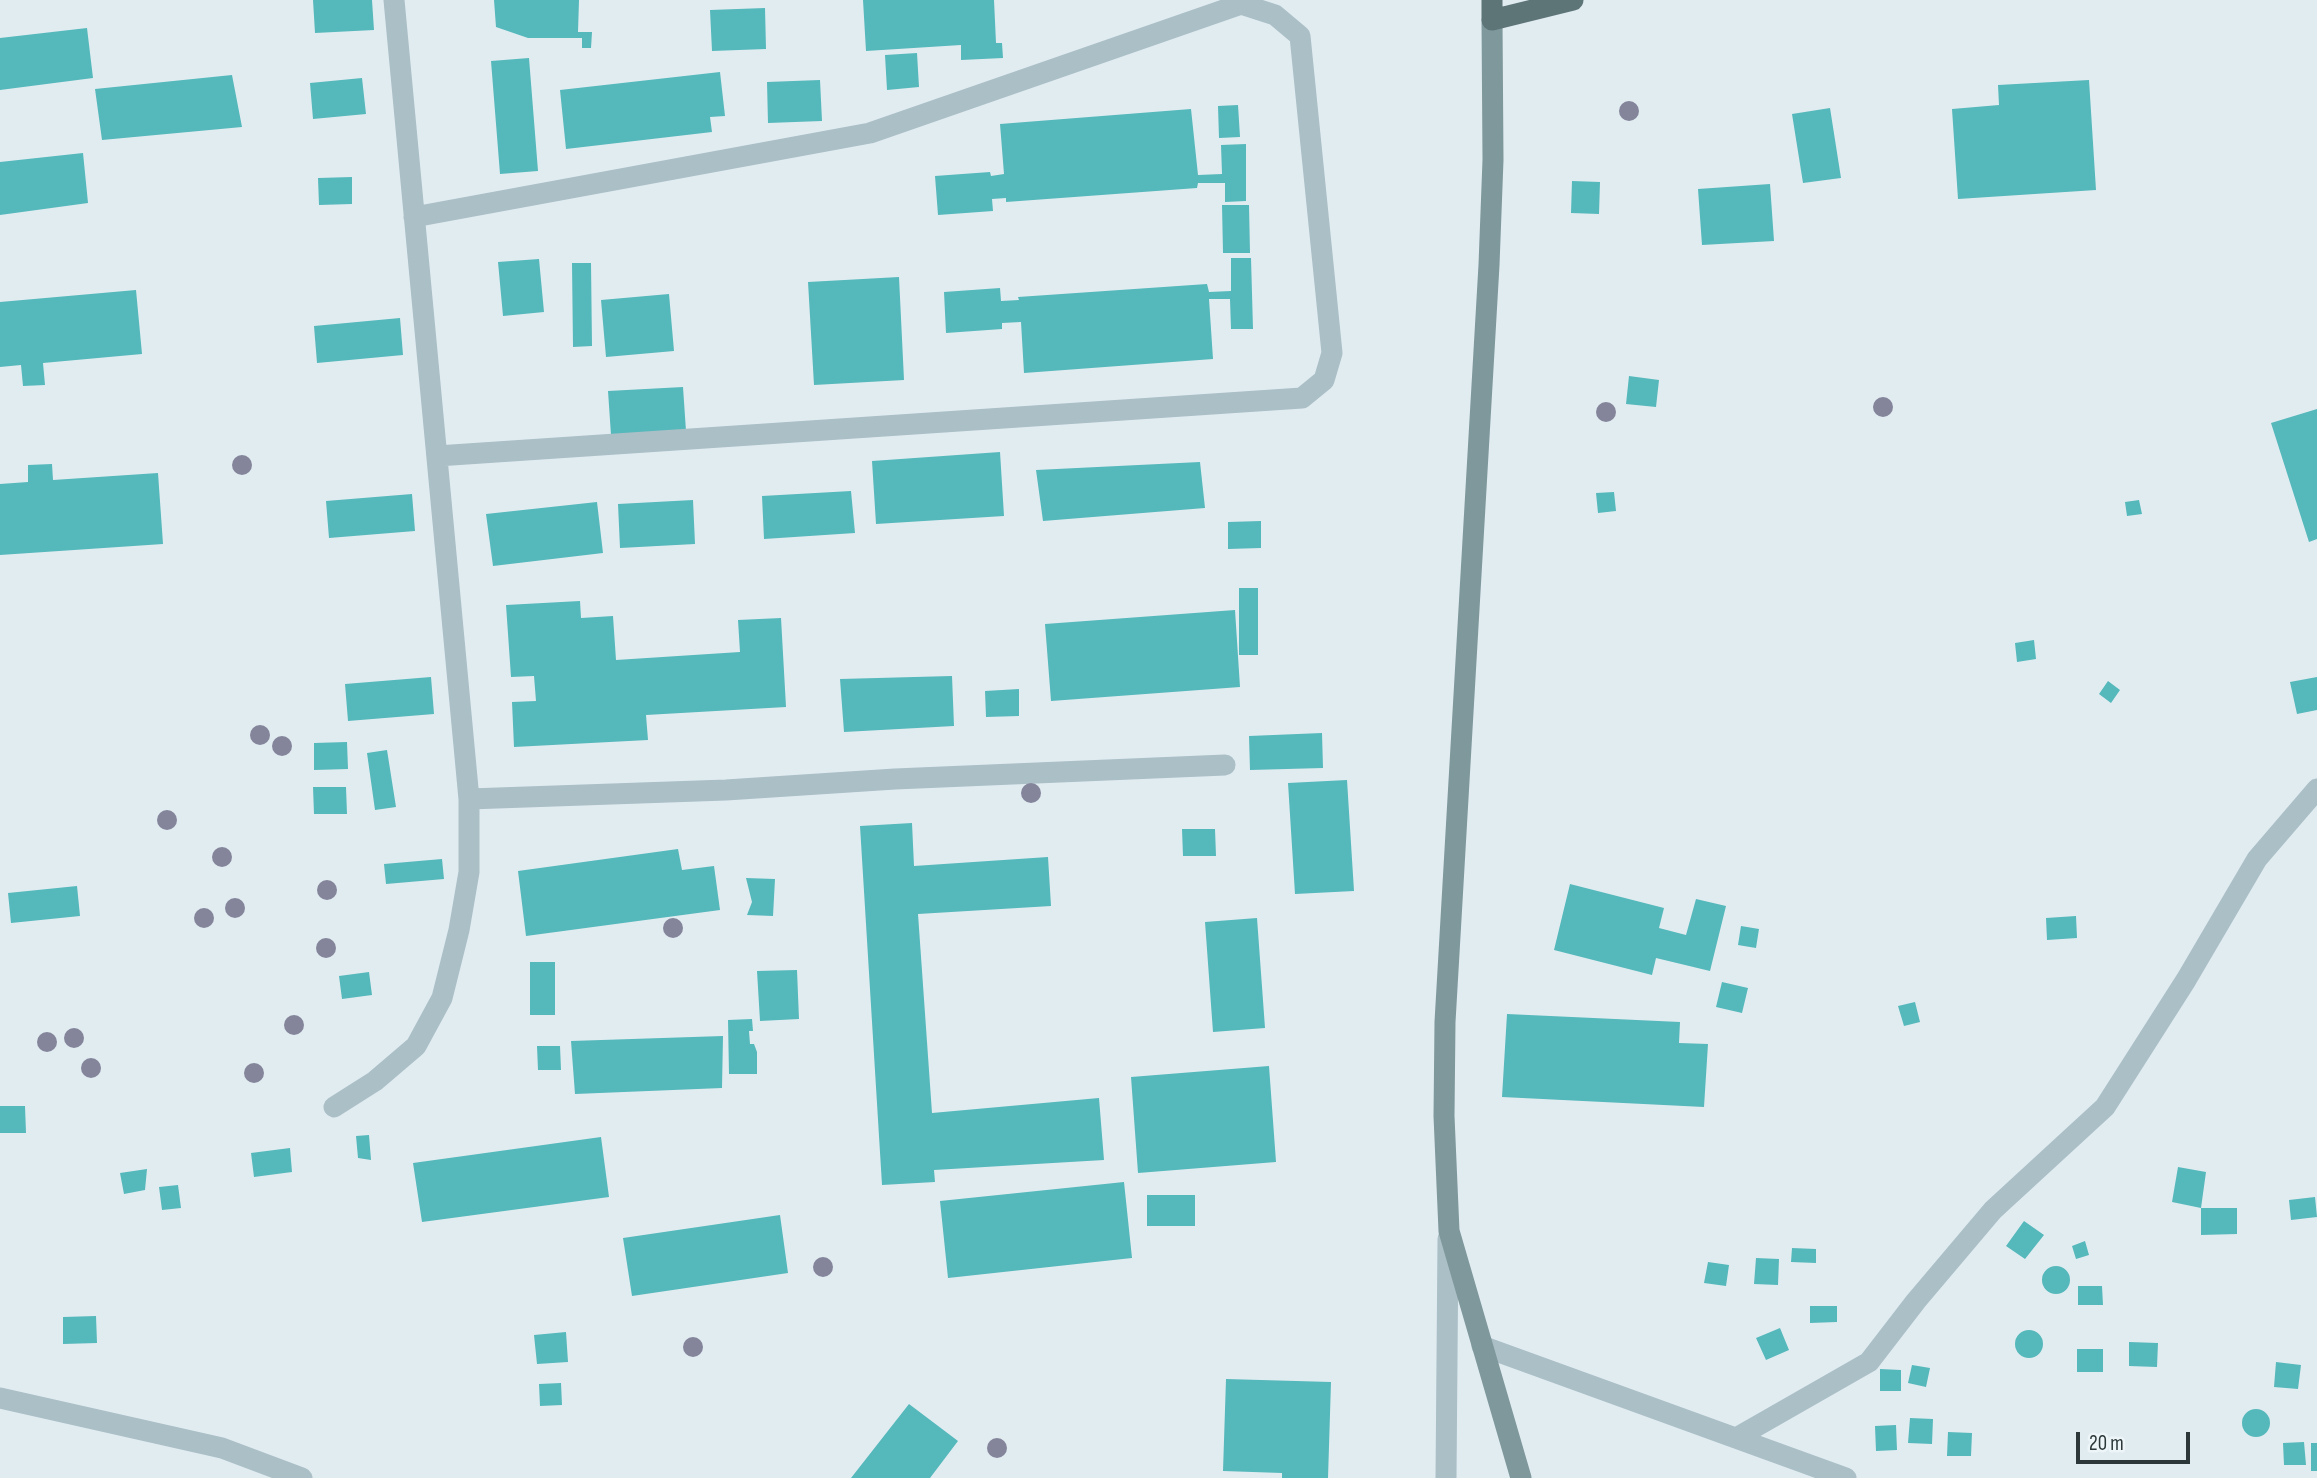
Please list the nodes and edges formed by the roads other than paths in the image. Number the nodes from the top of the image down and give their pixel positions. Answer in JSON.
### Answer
{"nodes":[{"id":1,"x":394,"y":0,"type":"edge"},
{"id":2,"x":1573,"y":0,"type":"edge"},
{"id":3,"x":1492,"y":10,"type":"edge"},
{"id":4,"x":414,"y":217,"type":"junction"},
{"id":5,"x":437,"y":456,"type":"junction"},
{"id":6,"x":1225,"y":765,"type":"dead end"},
{"id":7,"x":2317,"y":789,"type":"edge"},
{"id":8,"x":469,"y":799,"type":"junction"},
{"id":9,"x":334,"y":1107,"type":"dead end"},
{"id":10,"x":1448,"y":1231,"type":"junction"},
{"id":11,"x":1482,"y":1346,"type":"junction"},
{"id":12,"x":0,"y":1398,"type":"edge"},
{"id":13,"x":1736,"y":1438,"type":"junction"},
{"id":14,"x":302,"y":1478,"type":"edge"},
{"id":15,"x":1446,"y":1478,"type":"edge"},
{"id":16,"x":1521,"y":1478,"type":"edge"},
{"id":17,"x":1846,"y":1478,"type":"edge"}],
"edges":[{"from":1,"to":4,"type":"street"},
{"from":2,"to":3,"type":"main road"},
{"from":3,"to":10,"type":"street"},
{"from":4,"to":5,"type":"street"},
{"from":4,"to":5,"type":"street"},
{"from":5,"to":8,"type":"street"},
{"from":6,"to":8,"type":"street"},
{"from":7,"to":13,"type":"street"},
{"from":8,"to":9,"type":"street"},
{"from":10,"to":11,"type":"street"},
{"from":10,"to":15,"type":"street"},
{"from":11,"to":13,"type":"street"},
{"from":11,"to":16,"type":"street"},
{"from":12,"to":14,"type":"street"},
{"from":13,"to":17,"type":"street"}]}
